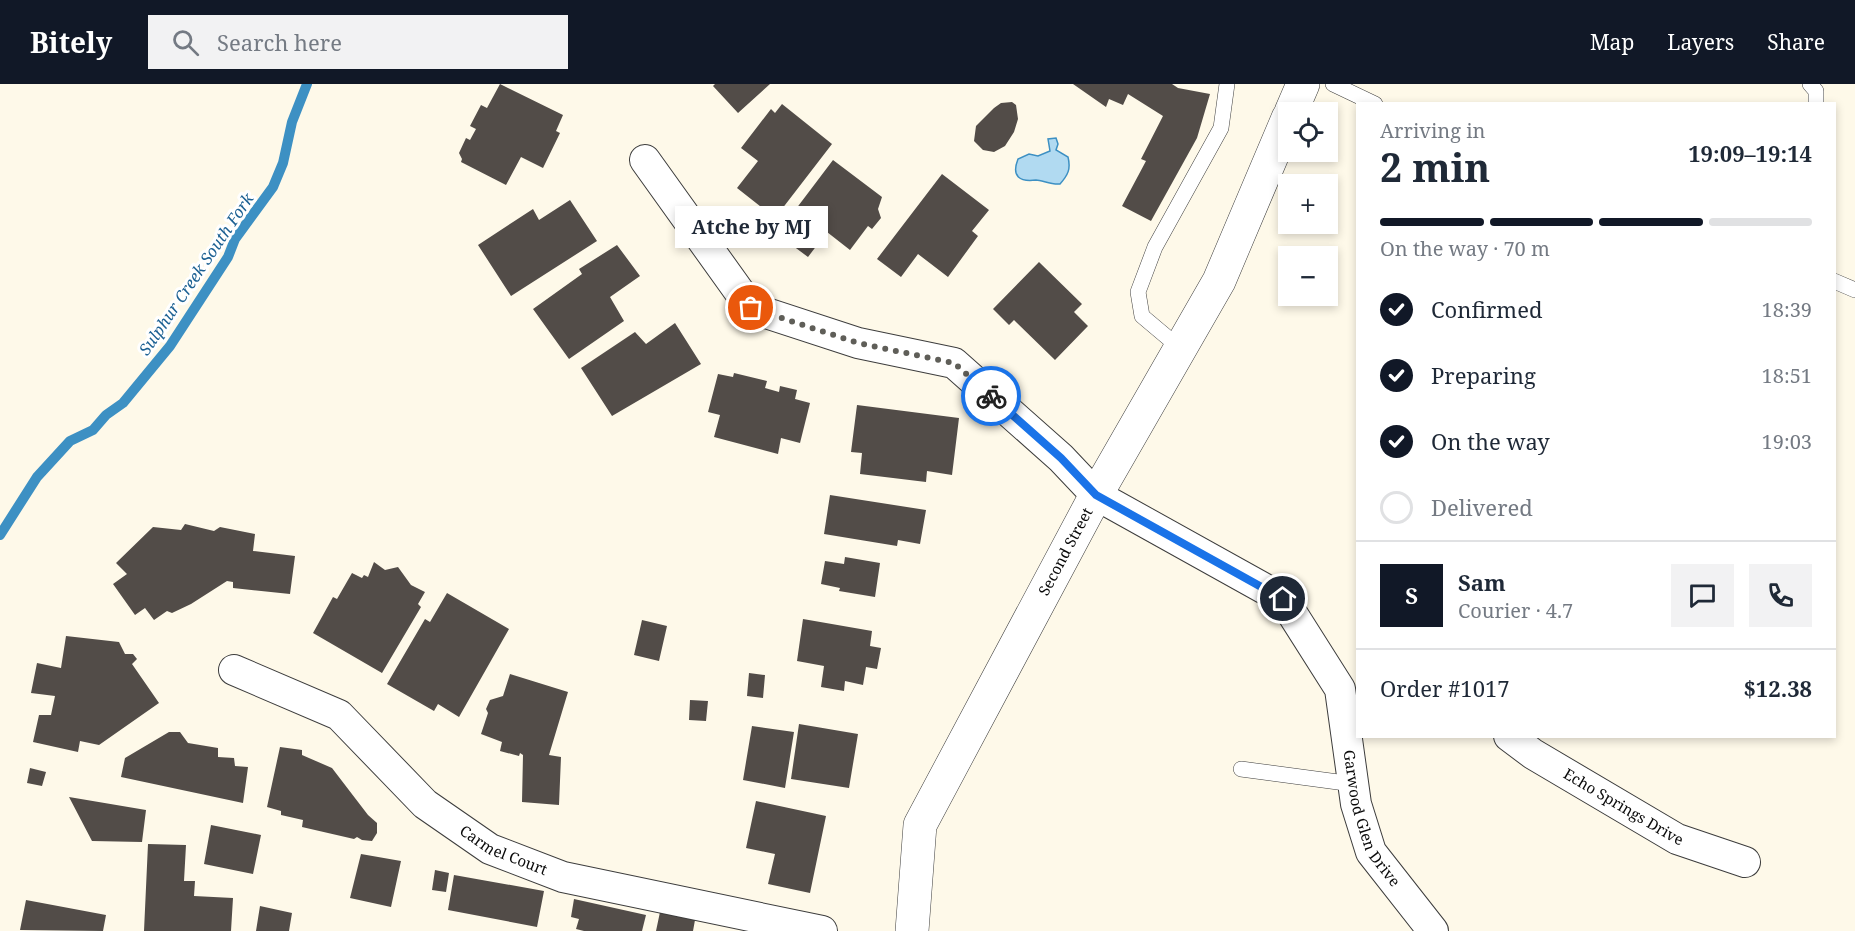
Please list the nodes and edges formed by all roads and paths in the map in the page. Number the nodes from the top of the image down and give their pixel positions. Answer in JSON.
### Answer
{"nodes":[{"id":1,"x":1227,"y":84,"type":"edge"},
{"id":2,"x":1303,"y":84,"type":"edge"},
{"id":3,"x":1333,"y":84,"type":"edge"},
{"id":4,"x":1810,"y":84,"type":"edge"},
{"id":5,"x":1295,"y":102,"type":"edge"},
{"id":6,"x":1371,"y":102,"type":"edge"},
{"id":7,"x":1816,"y":102,"type":"edge"},
{"id":8,"x":1278,"y":142,"type":"edge"},
{"id":9,"x":645,"y":160,"type":"dead end"},
{"id":10,"x":1836,"y":282,"type":"edge"},
{"id":11,"x":1855,"y":290,"type":"edge"},
{"id":12,"x":1180,"y":348,"type":"junction"},
{"id":13,"x":1096,"y":495,"type":"junction"},
{"id":14,"x":234,"y":670,"type":"dead end"},
{"id":15,"x":1349,"y":688,"type":"edge"},
{"id":16,"x":1512,"y":738,"type":"edge"},
{"id":17,"x":1241,"y":769,"type":"dead end"},
{"id":18,"x":1353,"y":784,"type":"junction"},
{"id":19,"x":1745,"y":862,"type":"dead end"},
{"id":20,"x":822,"y":931,"type":"edge"},
{"id":21,"x":912,"y":931,"type":"edge"},
{"id":22,"x":1433,"y":931,"type":"edge"}],
"edges":[{"from":1,"to":12,"type":"lane"},
{"from":2,"to":5,"type":"street"},
{"from":3,"to":6,"type":"lane"},
{"from":4,"to":7,"type":"lane"},
{"from":8,"to":12,"type":"street","name":"Second Street"},
{"from":9,"to":13,"type":"street","name":"Garwood Glen Drive"},
{"from":10,"to":11,"type":"lane"},
{"from":12,"to":13,"type":"street","name":"Second Street"},
{"from":13,"to":15,"type":"street","name":"Garwood Glen Drive"},
{"from":13,"to":21,"type":"street","name":"Second Street"},
{"from":14,"to":20,"type":"street","name":"Carmel Court"},
{"from":15,"to":18,"type":"street","name":"Garwood Glen Drive"},
{"from":16,"to":19,"type":"street","name":"Echo Springs Drive"},
{"from":17,"to":18,"type":"lane"},
{"from":18,"to":22,"type":"street","name":"Garwood Glen Drive"}]}
